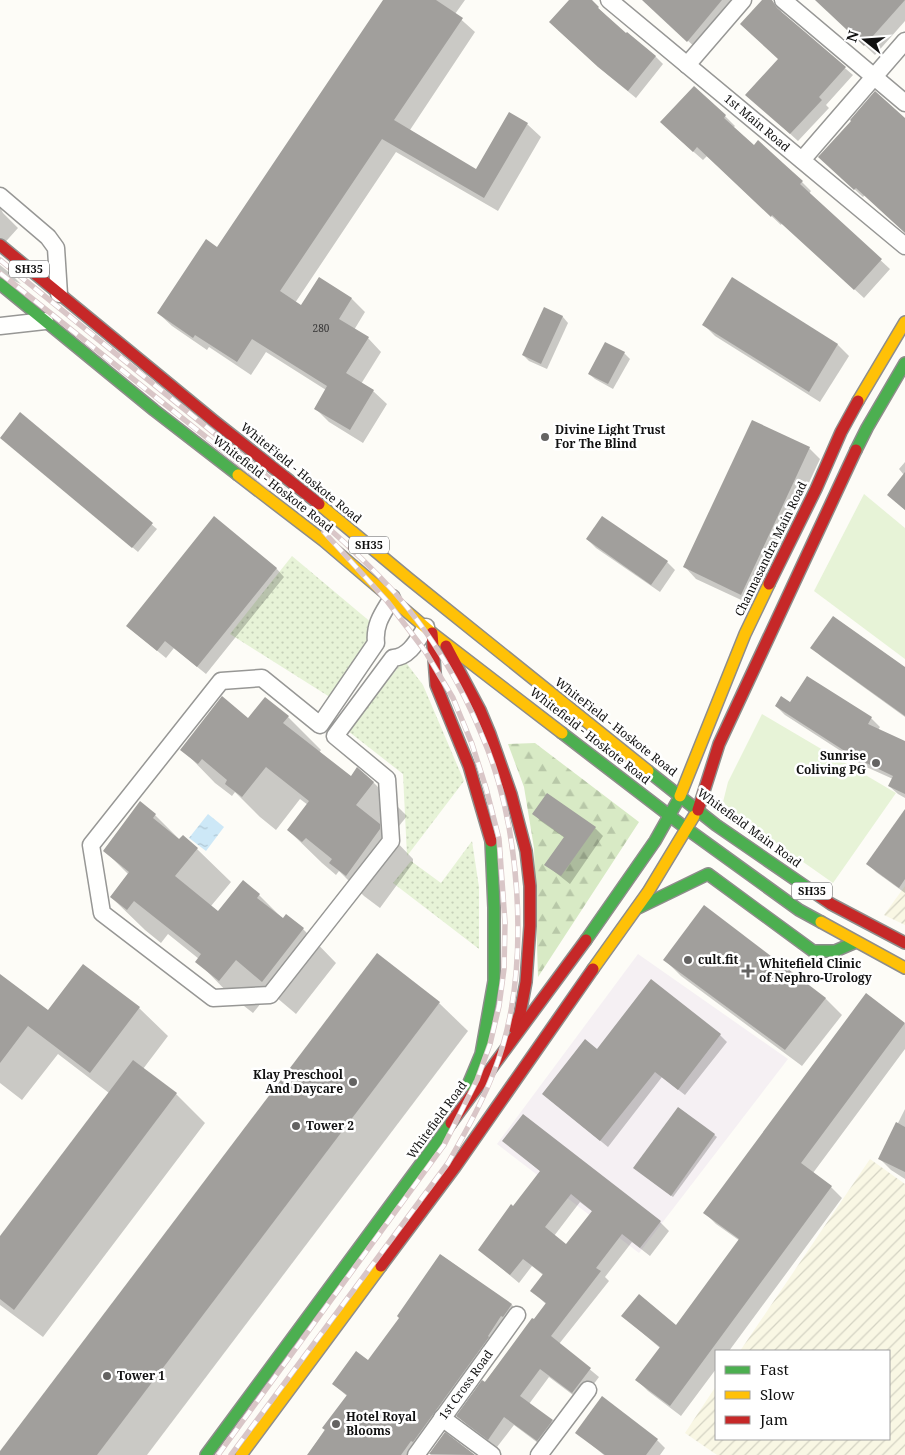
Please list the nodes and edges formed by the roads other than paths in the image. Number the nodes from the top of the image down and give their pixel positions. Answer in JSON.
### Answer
{"nodes":[{"id":1,"x":609,"y":0,"type":"edge"},
{"id":2,"x":743,"y":0,"type":"edge"},
{"id":3,"x":783,"y":0,"type":"edge"},
{"id":4,"x":905,"y":41,"type":"edge"},
{"id":5,"x":687,"y":65,"type":"junction"},
{"id":6,"x":874,"y":77,"type":"junction"},
{"id":7,"x":905,"y":103,"type":"edge"},
{"id":8,"x":802,"y":160,"type":"junction"},
{"id":9,"x":0,"y":196,"type":"edge"},
{"id":10,"x":0,"y":245,"type":"edge"},
{"id":11,"x":905,"y":246,"type":"edge"},
{"id":12,"x":0,"y":284,"type":"edge"},
{"id":13,"x":59,"y":294,"type":"junction"},
{"id":14,"x":45,"y":321,"type":"junction"},
{"id":15,"x":905,"y":322,"type":"edge"},
{"id":16,"x":0,"y":326,"type":"edge"},
{"id":17,"x":905,"y":363,"type":"edge"},
{"id":18,"x":392,"y":598,"type":"junction"},
{"id":19,"x":429,"y":630,"type":"junction"},
{"id":20,"x":443,"y":640,"type":"junction"},
{"id":21,"x":376,"y":643,"type":"junction"},
{"id":22,"x":393,"y":658,"type":"junction"},
{"id":23,"x":320,"y":725,"type":"junction"},
{"id":24,"x":334,"y":736,"type":"junction"},
{"id":25,"x":680,"y":796,"type":"junction"},
{"id":26,"x":698,"y":810,"type":"junction"},
{"id":27,"x":670,"y":816,"type":"junction"},
{"id":28,"x":686,"y":829,"type":"junction"},
{"id":29,"x":638,"y":908,"type":"junction"},
{"id":30,"x":856,"y":942,"type":"junction"},
{"id":31,"x":905,"y":943,"type":"edge"},
{"id":32,"x":905,"y":968,"type":"edge"},
{"id":33,"x":507,"y":1047,"type":"junction"},
{"id":34,"x":453,"y":1122,"type":"junction"},
{"id":35,"x":354,"y":1278,"type":"junction"},
{"id":36,"x":332,"y":1309,"type":"junction"},
{"id":37,"x":517,"y":1315,"type":"dead end"},
{"id":38,"x":588,"y":1390,"type":"dead end"},
{"id":39,"x":442,"y":1418,"type":"junction"},
{"id":40,"x":206,"y":1455,"type":"edge"},
{"id":41,"x":241,"y":1455,"type":"edge"},
{"id":42,"x":416,"y":1455,"type":"edge"},
{"id":43,"x":492,"y":1455,"type":"edge"},
{"id":44,"x":539,"y":1455,"type":"edge"}],
"edges":[{"from":1,"to":5,"type":"street","name":"1st Main Road"},
{"from":2,"to":5,"type":"street"},
{"from":3,"to":6,"type":"street"},
{"from":4,"to":6,"type":"street"},
{"from":5,"to":8,"type":"street","name":"1st Main Road"},
{"from":6,"to":7,"type":"street"},
{"from":6,"to":8,"type":"street"},
{"from":8,"to":11,"type":"street","name":"1st Main Road"},
{"from":9,"to":13,"type":"street"},
{"from":10,"to":13,"type":"main road","name":"WhiteField - Hoskote Road","number":"SH35"},
{"from":12,"to":14,"type":"main road","name":"Whitefield - Hoskote Road","number":"SH35"},
{"from":13,"to":25,"type":"main road","name":"WhiteField - Hoskote Road","number":"SH35"},
{"from":14,"to":16,"type":"street"},
{"from":14,"to":18,"type":"main road","name":"Whitefield - Hoskote Road","number":"SH35"},
{"from":15,"to":25,"type":"main road","name":"Channasandra Main Road"},
{"from":17,"to":26,"type":"main road"},
{"from":18,"to":19,"type":"main road","name":"Whitefield - Hoskote Road","number":"SH35"},
{"from":18,"to":21,"type":"street"},
{"from":19,"to":20,"type":"main road","name":"Whitefield - Hoskote Road","number":"SH35"},
{"from":19,"to":22,"type":"street"},
{"from":19,"to":34,"type":"main road"},
{"from":20,"to":27,"type":"main road","name":"Whitefield - Hoskote Road","number":"SH35"},
{"from":20,"to":33,"type":"main road"},
{"from":21,"to":22,"type":"street"},
{"from":21,"to":23,"type":"street"},
{"from":22,"to":24,"type":"street"},
{"from":23,"to":24,"type":"street"},
{"from":23,"to":24,"type":"street"},
{"from":25,"to":26,"type":"main road","name":"Whitefield Main Road","number":"SH35"},
{"from":25,"to":27,"type":"main road","name":"Whitefield Road"},
{"from":26,"to":28,"type":"main road","name":"Whitefield Road"},
{"from":26,"to":31,"type":"main road","name":"Whitefield Main Road","number":"SH35"},
{"from":27,"to":28,"type":"main road","number":"SH35"},
{"from":27,"to":33,"type":"main road","name":"Whitefield Road"},
{"from":28,"to":29,"type":"main road","name":"Whitefield Road"},
{"from":28,"to":30,"type":"main road","number":"SH35"},
{"from":29,"to":30,"type":"main road"},
{"from":29,"to":35,"type":"main road","name":"Whitefield Road"},
{"from":30,"to":32,"type":"main road","number":"SH35"},
{"from":33,"to":34,"type":"main road","name":"Whitefield Road"},
{"from":34,"to":35,"type":"main road","name":"Whitefield Road"},
{"from":35,"to":36,"type":"main road","name":"Whitefield Road"},
{"from":35,"to":36,"type":"main road","name":"Whitefield Road"},
{"from":36,"to":40,"type":"main road","name":"Whitefield Road"},
{"from":36,"to":41,"type":"main road","name":"Whitefield Road"},
{"from":37,"to":39,"type":"street","name":"1st Cross Road"},
{"from":38,"to":44,"type":"street"},
{"from":39,"to":42,"type":"street","name":"1st Cross Road"},
{"from":39,"to":43,"type":"street"}]}
